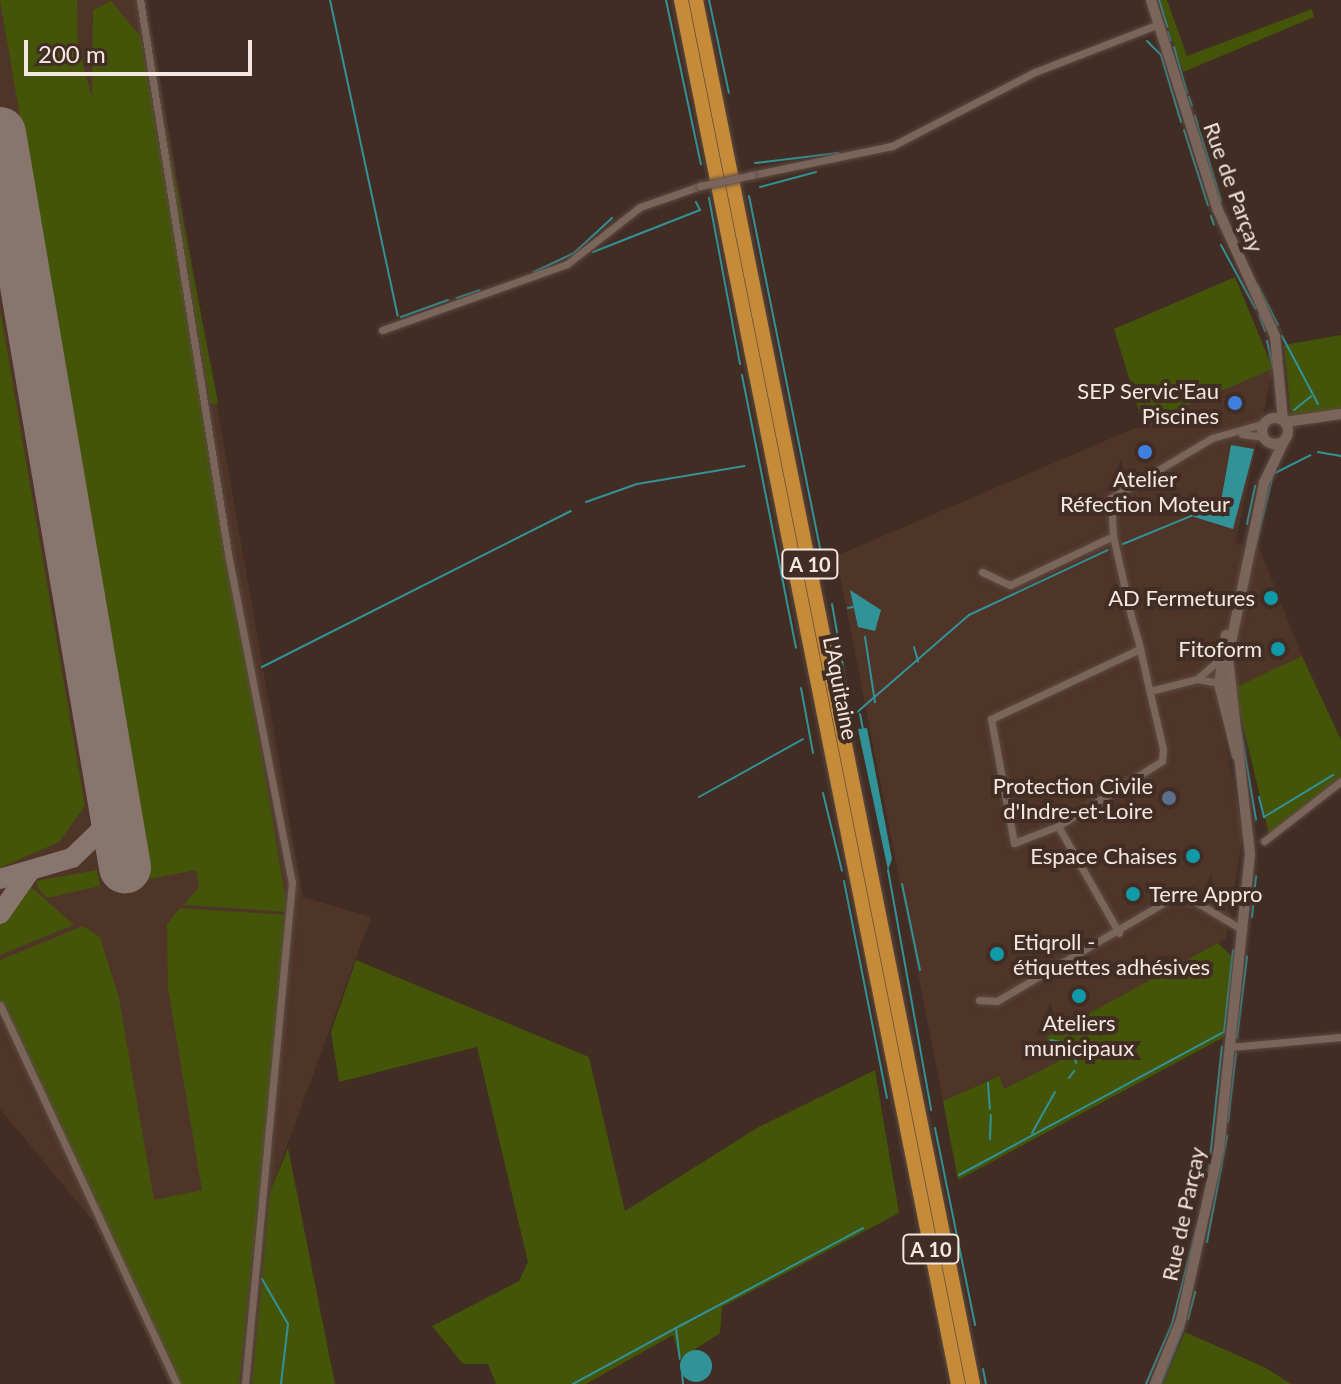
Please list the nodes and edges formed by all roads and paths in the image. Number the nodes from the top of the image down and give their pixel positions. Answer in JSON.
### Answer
{"nodes":[{"id":1,"x":140,"y":0,"type":"edge"},
{"id":2,"x":681,"y":0,"type":"edge"},
{"id":3,"x":696,"y":0,"type":"edge"},
{"id":4,"x":1151,"y":0,"type":"edge"},
{"id":5,"x":1159,"y":24,"type":"junction"},
{"id":6,"x":382,"y":330,"type":"dead end"},
{"id":7,"x":1280,"y":385,"type":"junction"},
{"id":8,"x":1336,"y":414,"type":"edge"},
{"id":9,"x":1284,"y":421,"type":"junction"},
{"id":10,"x":1266,"y":422,"type":"junction"},
{"id":11,"x":1232,"y":433,"type":"junction"},
{"id":12,"x":1286,"y":437,"type":"junction"},
{"id":13,"x":1265,"y":438,"type":"junction"},
{"id":14,"x":1264,"y":483,"type":"junction"},
{"id":15,"x":1113,"y":536,"type":"junction"},
{"id":16,"x":982,"y":572,"type":"dead end"},
{"id":17,"x":1140,"y":649,"type":"junction"},
{"id":18,"x":1219,"y":674,"type":"junction"},
{"id":19,"x":1150,"y":691,"type":"junction"},
{"id":20,"x":1243,"y":772,"type":"junction"},
{"id":21,"x":1341,"y":781,"type":"edge"},
{"id":22,"x":1058,"y":826,"type":"junction"},
{"id":23,"x":1264,"y":841,"type":"dead end"},
{"id":24,"x":1243,"y":930,"type":"junction"},
{"id":25,"x":1119,"y":933,"type":"junction"},
{"id":26,"x":979,"y":1000,"type":"dead end"},
{"id":27,"x":0,"y":1005,"type":"edge"},
{"id":28,"x":1341,"y":1037,"type":"edge"},
{"id":29,"x":1231,"y":1047,"type":"junction"},
{"id":30,"x":177,"y":1384,"type":"edge"},
{"id":31,"x":245,"y":1384,"type":"edge"},
{"id":32,"x":958,"y":1384,"type":"edge"},
{"id":33,"x":973,"y":1384,"type":"edge"},
{"id":34,"x":1155,"y":1384,"type":"edge"}],
"edges":[{"from":1,"to":31,"type":"street"},
{"from":2,"to":32,"type":"highway","name":"L'Aquitaine","number":"A 10"},
{"from":3,"to":33,"type":"highway","name":"L'Aquitaine","number":"A 10"},
{"from":4,"to":5,"type":"street","name":"Rue de Parçay"},
{"from":5,"to":6,"type":"street","bridge":true},
{"from":5,"to":7,"type":"street","name":"Rue de Parçay"},
{"from":7,"to":9,"type":"street","name":"Rue de Parçay"},
{"from":7,"to":10,"type":"street","name":"Rue de Parçay"},
{"from":8,"to":9,"type":"street"},
{"from":8,"to":12,"type":"street"},
{"from":9,"to":10,"type":"street"},
{"from":9,"to":12,"type":"street","name":"Rue de Parçay"},
{"from":10,"to":11,"type":"street"},
{"from":10,"to":13,"type":"street","name":"Rue de Parçay"},
{"from":11,"to":13,"type":"street"},
{"from":11,"to":15,"type":"street"},
{"from":12,"to":13,"type":"street"},
{"from":12,"to":14,"type":"street"},
{"from":13,"to":14,"type":"street","name":"Rue de Parçay"},
{"from":14,"to":18,"type":"street"},
{"from":15,"to":16,"type":"street"},
{"from":15,"to":17,"type":"street"},
{"from":17,"to":19,"type":"street"},
{"from":17,"to":22,"type":"street"},
{"from":18,"to":19,"type":"street"},
{"from":18,"to":20,"type":"street"},
{"from":18,"to":20,"type":"street"},
{"from":19,"to":22,"type":"street"},
{"from":20,"to":24,"type":"street","name":"Rue de Parçay"},
{"from":21,"to":23,"type":"street"},
{"from":22,"to":25,"type":"street"},
{"from":24,"to":25,"type":"street"},
{"from":24,"to":29,"type":"street","name":"Rue de Parçay"},
{"from":25,"to":26,"type":"street"},
{"from":27,"to":30,"type":"street"},
{"from":28,"to":29,"type":"street"},
{"from":29,"to":34,"type":"street","name":"Rue de Parçay"}]}
